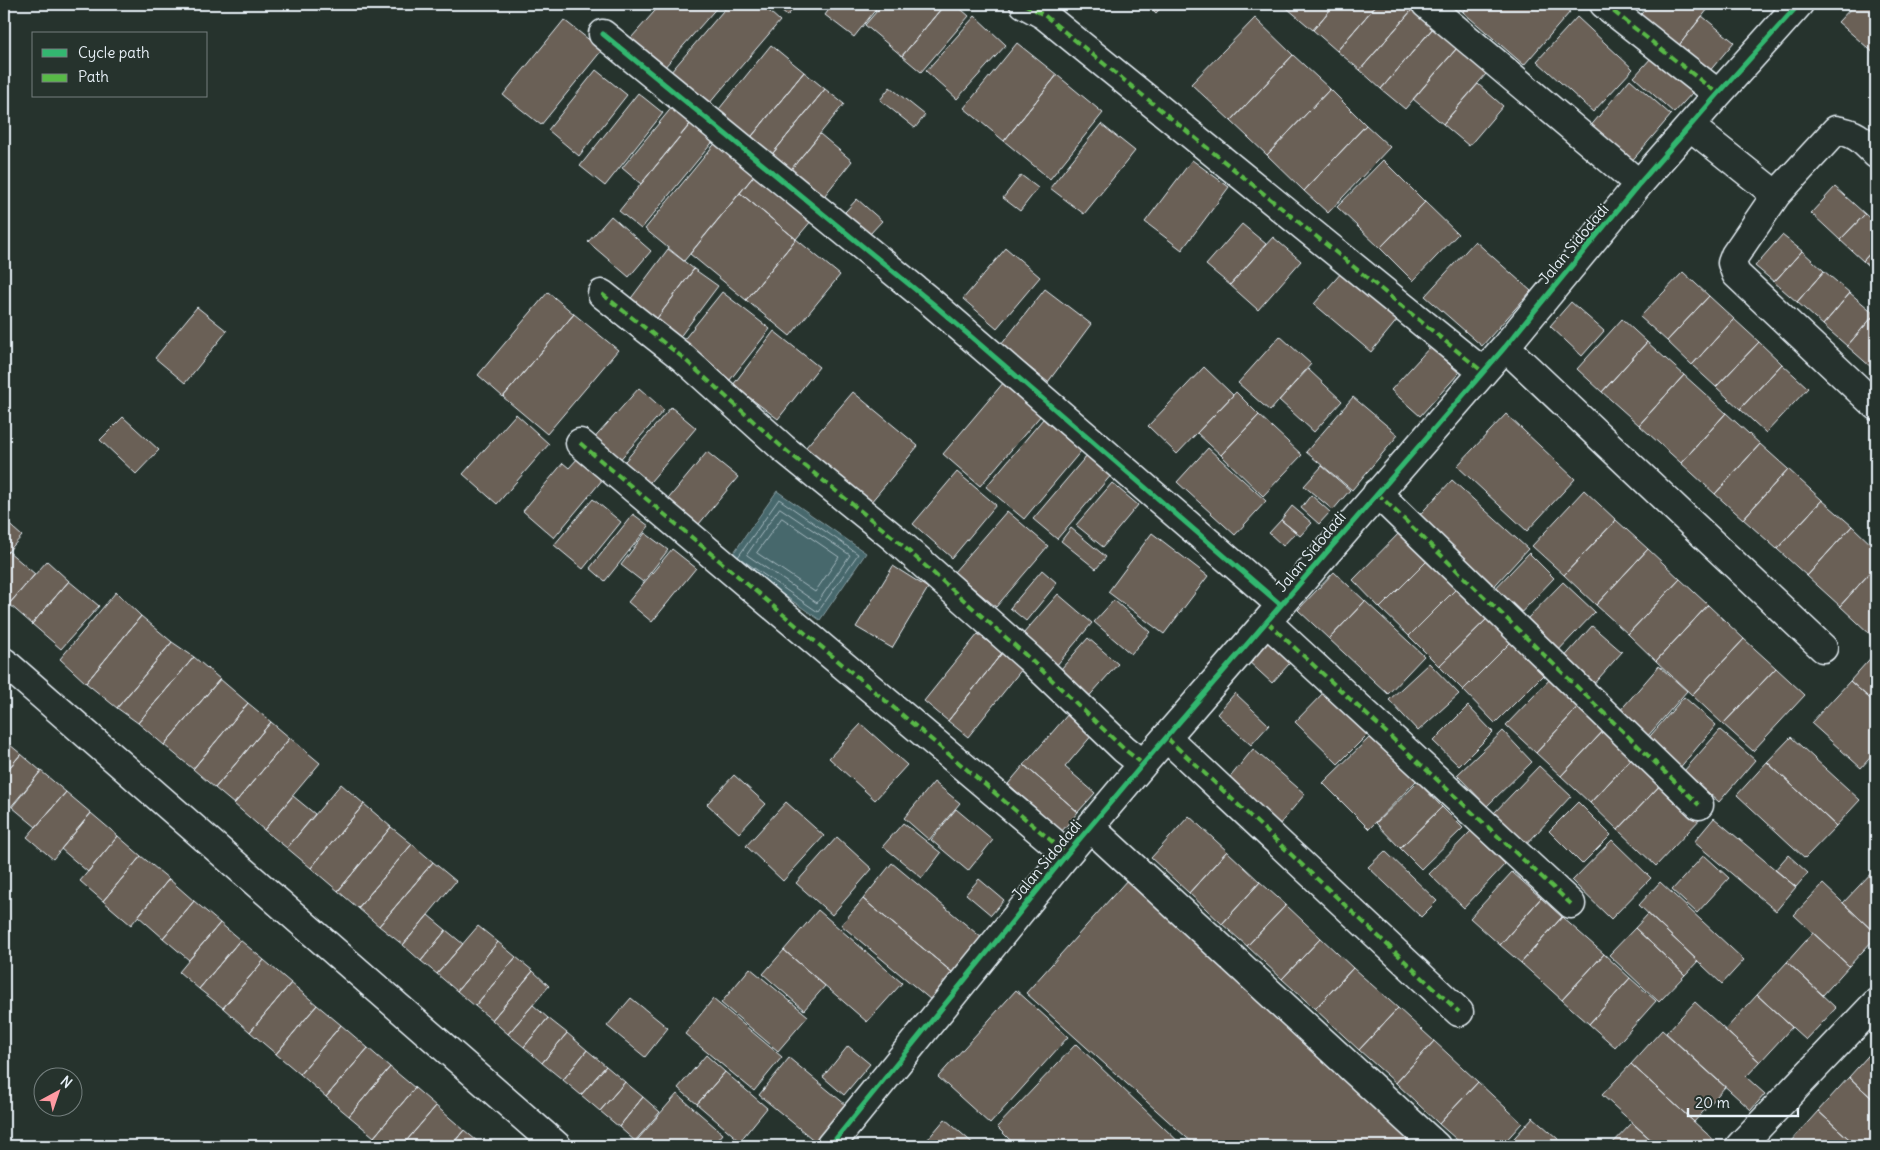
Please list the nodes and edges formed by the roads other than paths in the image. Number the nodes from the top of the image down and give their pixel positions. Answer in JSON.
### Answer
{"nodes":[{"id":1,"x":1024,"y":4,"type":"edge"},
{"id":2,"x":1426,"y":4,"type":"edge"},
{"id":3,"x":1604,"y":4,"type":"edge"},
{"id":4,"x":1799,"y":4,"type":"edge"},
{"id":5,"x":603,"y":34,"type":"dead end"},
{"id":6,"x":1718,"y":94,"type":"junction"},
{"id":7,"x":1691,"y":127,"type":"junction"},
{"id":8,"x":1876,"y":154,"type":"edge"},
{"id":9,"x":1639,"y":184,"type":"junction"},
{"id":10,"x":1776,"y":195,"type":"junction"},
{"id":11,"x":602,"y":294,"type":"dead end"},
{"id":12,"x":1505,"y":347,"type":"junction"},
{"id":13,"x":1483,"y":372,"type":"junction"},
{"id":14,"x":1876,"y":406,"type":"edge"},
{"id":15,"x":580,"y":443,"type":"dead end"},
{"id":16,"x":1377,"y":493,"type":"junction"},
{"id":17,"x":1274,"y":613,"type":"junction"},
{"id":18,"x":1823,"y":648,"type":"dead end"},
{"id":19,"x":4,"y":662,"type":"edge"},
{"id":20,"x":1167,"y":738,"type":"junction"},
{"id":21,"x":1144,"y":764,"type":"junction"},
{"id":22,"x":1698,"y":805,"type":"dead end"},
{"id":23,"x":1090,"y":828,"type":"junction"},
{"id":24,"x":1067,"y":854,"type":"junction"},
{"id":25,"x":1571,"y":904,"type":"dead end"},
{"id":26,"x":1876,"y":1003,"type":"edge"},
{"id":27,"x":1459,"y":1012,"type":"dead end"},
{"id":28,"x":836,"y":1144,"type":"edge"},
{"id":29,"x":556,"y":1146,"type":"edge"},
{"id":30,"x":1436,"y":1146,"type":"edge"},
{"id":31,"x":1740,"y":1146,"type":"edge"}],
"edges":[{"from":1,"to":13,"type":"street"},
{"from":2,"to":9,"type":"street"},
{"from":3,"to":6,"type":"street"},
{"from":4,"to":6,"type":"street","name":"Jalan Sidodadi"},
{"from":5,"to":17,"type":"street"},
{"from":6,"to":7,"type":"street","name":"Jalan Sidodadi"},
{"from":7,"to":9,"type":"street","name":"Jalan Sidodadi"},
{"from":7,"to":10,"type":"street"},
{"from":8,"to":10,"type":"street"},
{"from":9,"to":12,"type":"street","name":"Jalan Sidodadi"},
{"from":10,"to":14,"type":"street"},
{"from":11,"to":21,"type":"street"},
{"from":12,"to":13,"type":"street","name":"Jalan Sidodadi"},
{"from":12,"to":18,"type":"street"},
{"from":13,"to":16,"type":"street","name":"Jalan Sidodadi"},
{"from":15,"to":24,"type":"street"},
{"from":16,"to":17,"type":"street","name":"Jalan Sidodadi"},
{"from":16,"to":22,"type":"street"},
{"from":17,"to":20,"type":"street","name":"Jalan Sidodadi"},
{"from":17,"to":25,"type":"street"},
{"from":19,"to":29,"type":"street"},
{"from":20,"to":21,"type":"street","name":"Jalan Sidodadi"},
{"from":20,"to":27,"type":"street"},
{"from":21,"to":23,"type":"street","name":"Jalan Sidodadi"},
{"from":23,"to":24,"type":"street","name":"Jalan Sidodadi"},
{"from":23,"to":30,"type":"street"},
{"from":24,"to":28,"type":"street","name":"Jalan Sidodadi"},
{"from":26,"to":31,"type":"street"}]}
